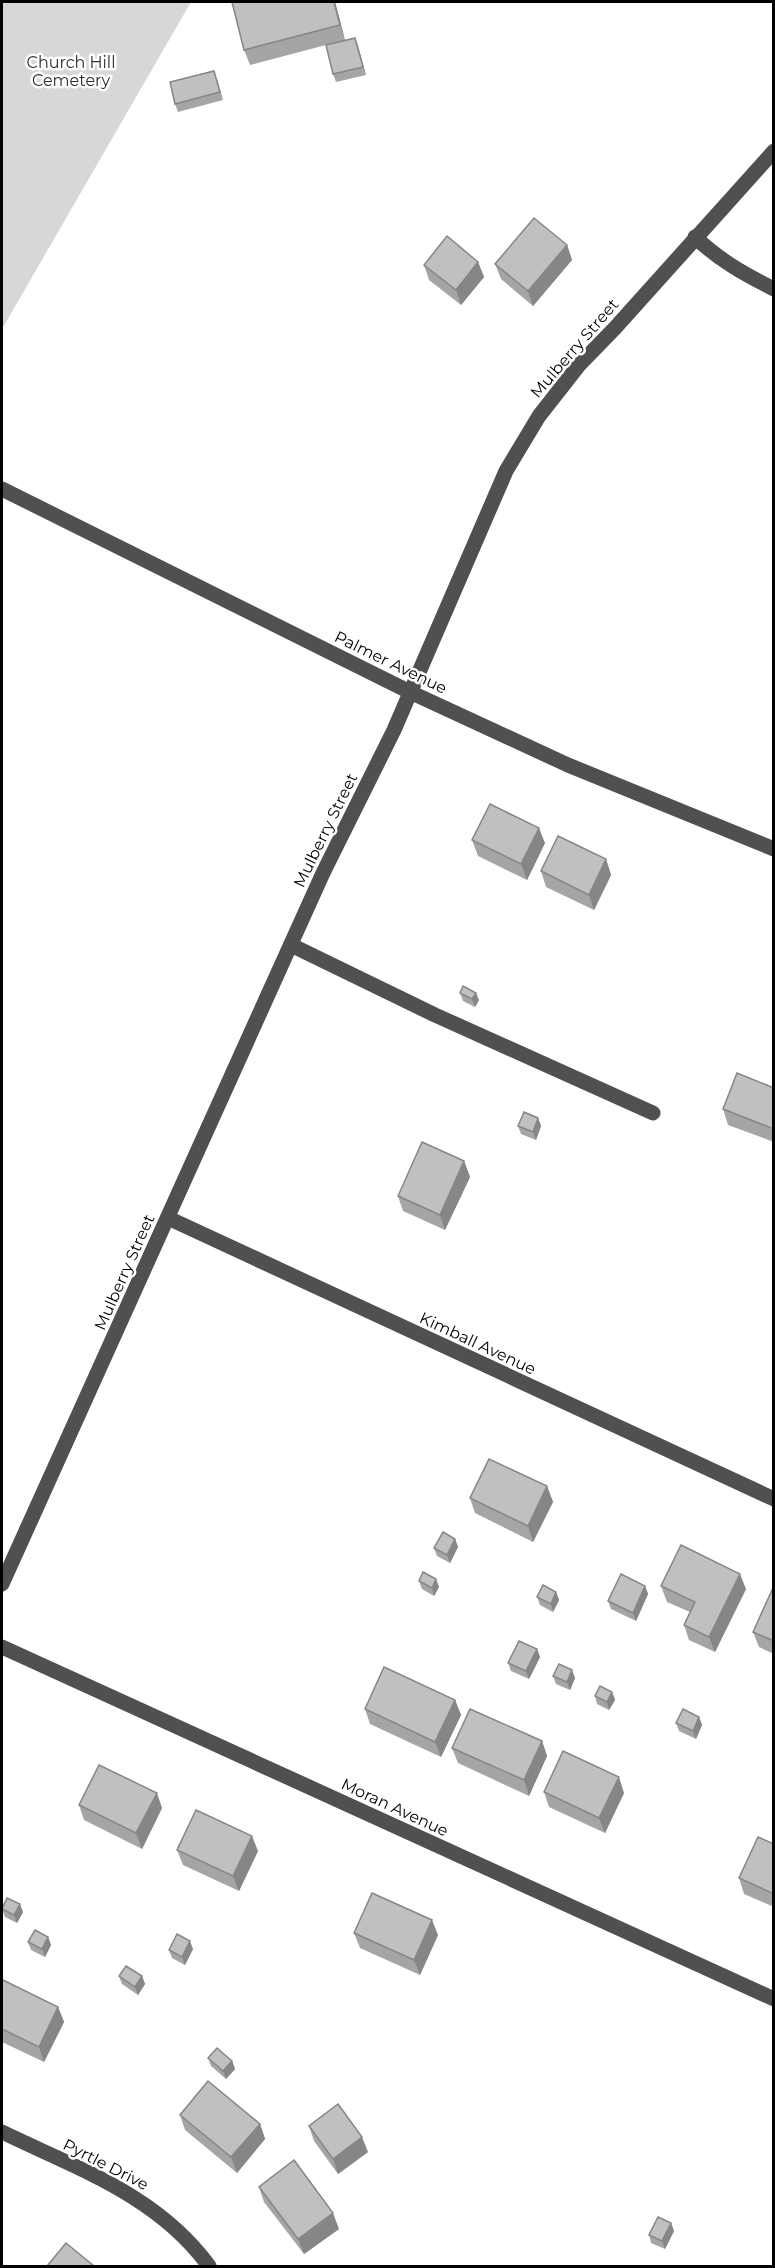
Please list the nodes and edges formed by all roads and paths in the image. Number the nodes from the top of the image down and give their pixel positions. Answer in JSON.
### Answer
{"nodes":[{"id":1,"x":774,"y":150,"type":"edge"},
{"id":2,"x":695,"y":237,"type":"junction"},
{"id":3,"x":774,"y":288,"type":"edge"},
{"id":4,"x":2,"y":489,"type":"edge"},
{"id":5,"x":411,"y":692,"type":"junction"},
{"id":6,"x":774,"y":849,"type":"edge"},
{"id":7,"x":291,"y":945,"type":"junction"},
{"id":8,"x":653,"y":1113,"type":"dead end"},
{"id":9,"x":168,"y":1218,"type":"junction"},
{"id":10,"x":774,"y":1499,"type":"edge"},
{"id":11,"x":2,"y":1584,"type":"edge"},
{"id":12,"x":2,"y":1647,"type":"edge"},
{"id":13,"x":774,"y":1999,"type":"edge"},
{"id":14,"x":2,"y":2132,"type":"edge"},
{"id":15,"x":209,"y":2266,"type":"edge"}],
"edges":[{"from":1,"to":2,"type":"street","name":"Mulberry Street"},
{"from":2,"to":3,"type":"street"},
{"from":2,"to":5,"type":"street","name":"Mulberry Street"},
{"from":4,"to":5,"type":"street","name":"Palmer Avenue"},
{"from":5,"to":6,"type":"street","name":"Palmer Avenue"},
{"from":5,"to":7,"type":"street","name":"Mulberry Street"},
{"from":7,"to":8,"type":"street"},
{"from":7,"to":9,"type":"street","name":"Mulberry Street"},
{"from":9,"to":10,"type":"street","name":"Kimball Avenue"},
{"from":9,"to":11,"type":"street","name":"Mulberry Street"},
{"from":12,"to":13,"type":"street","name":"Moran Avenue"},
{"from":14,"to":15,"type":"street","name":"Pyrtle Drive"}]}
